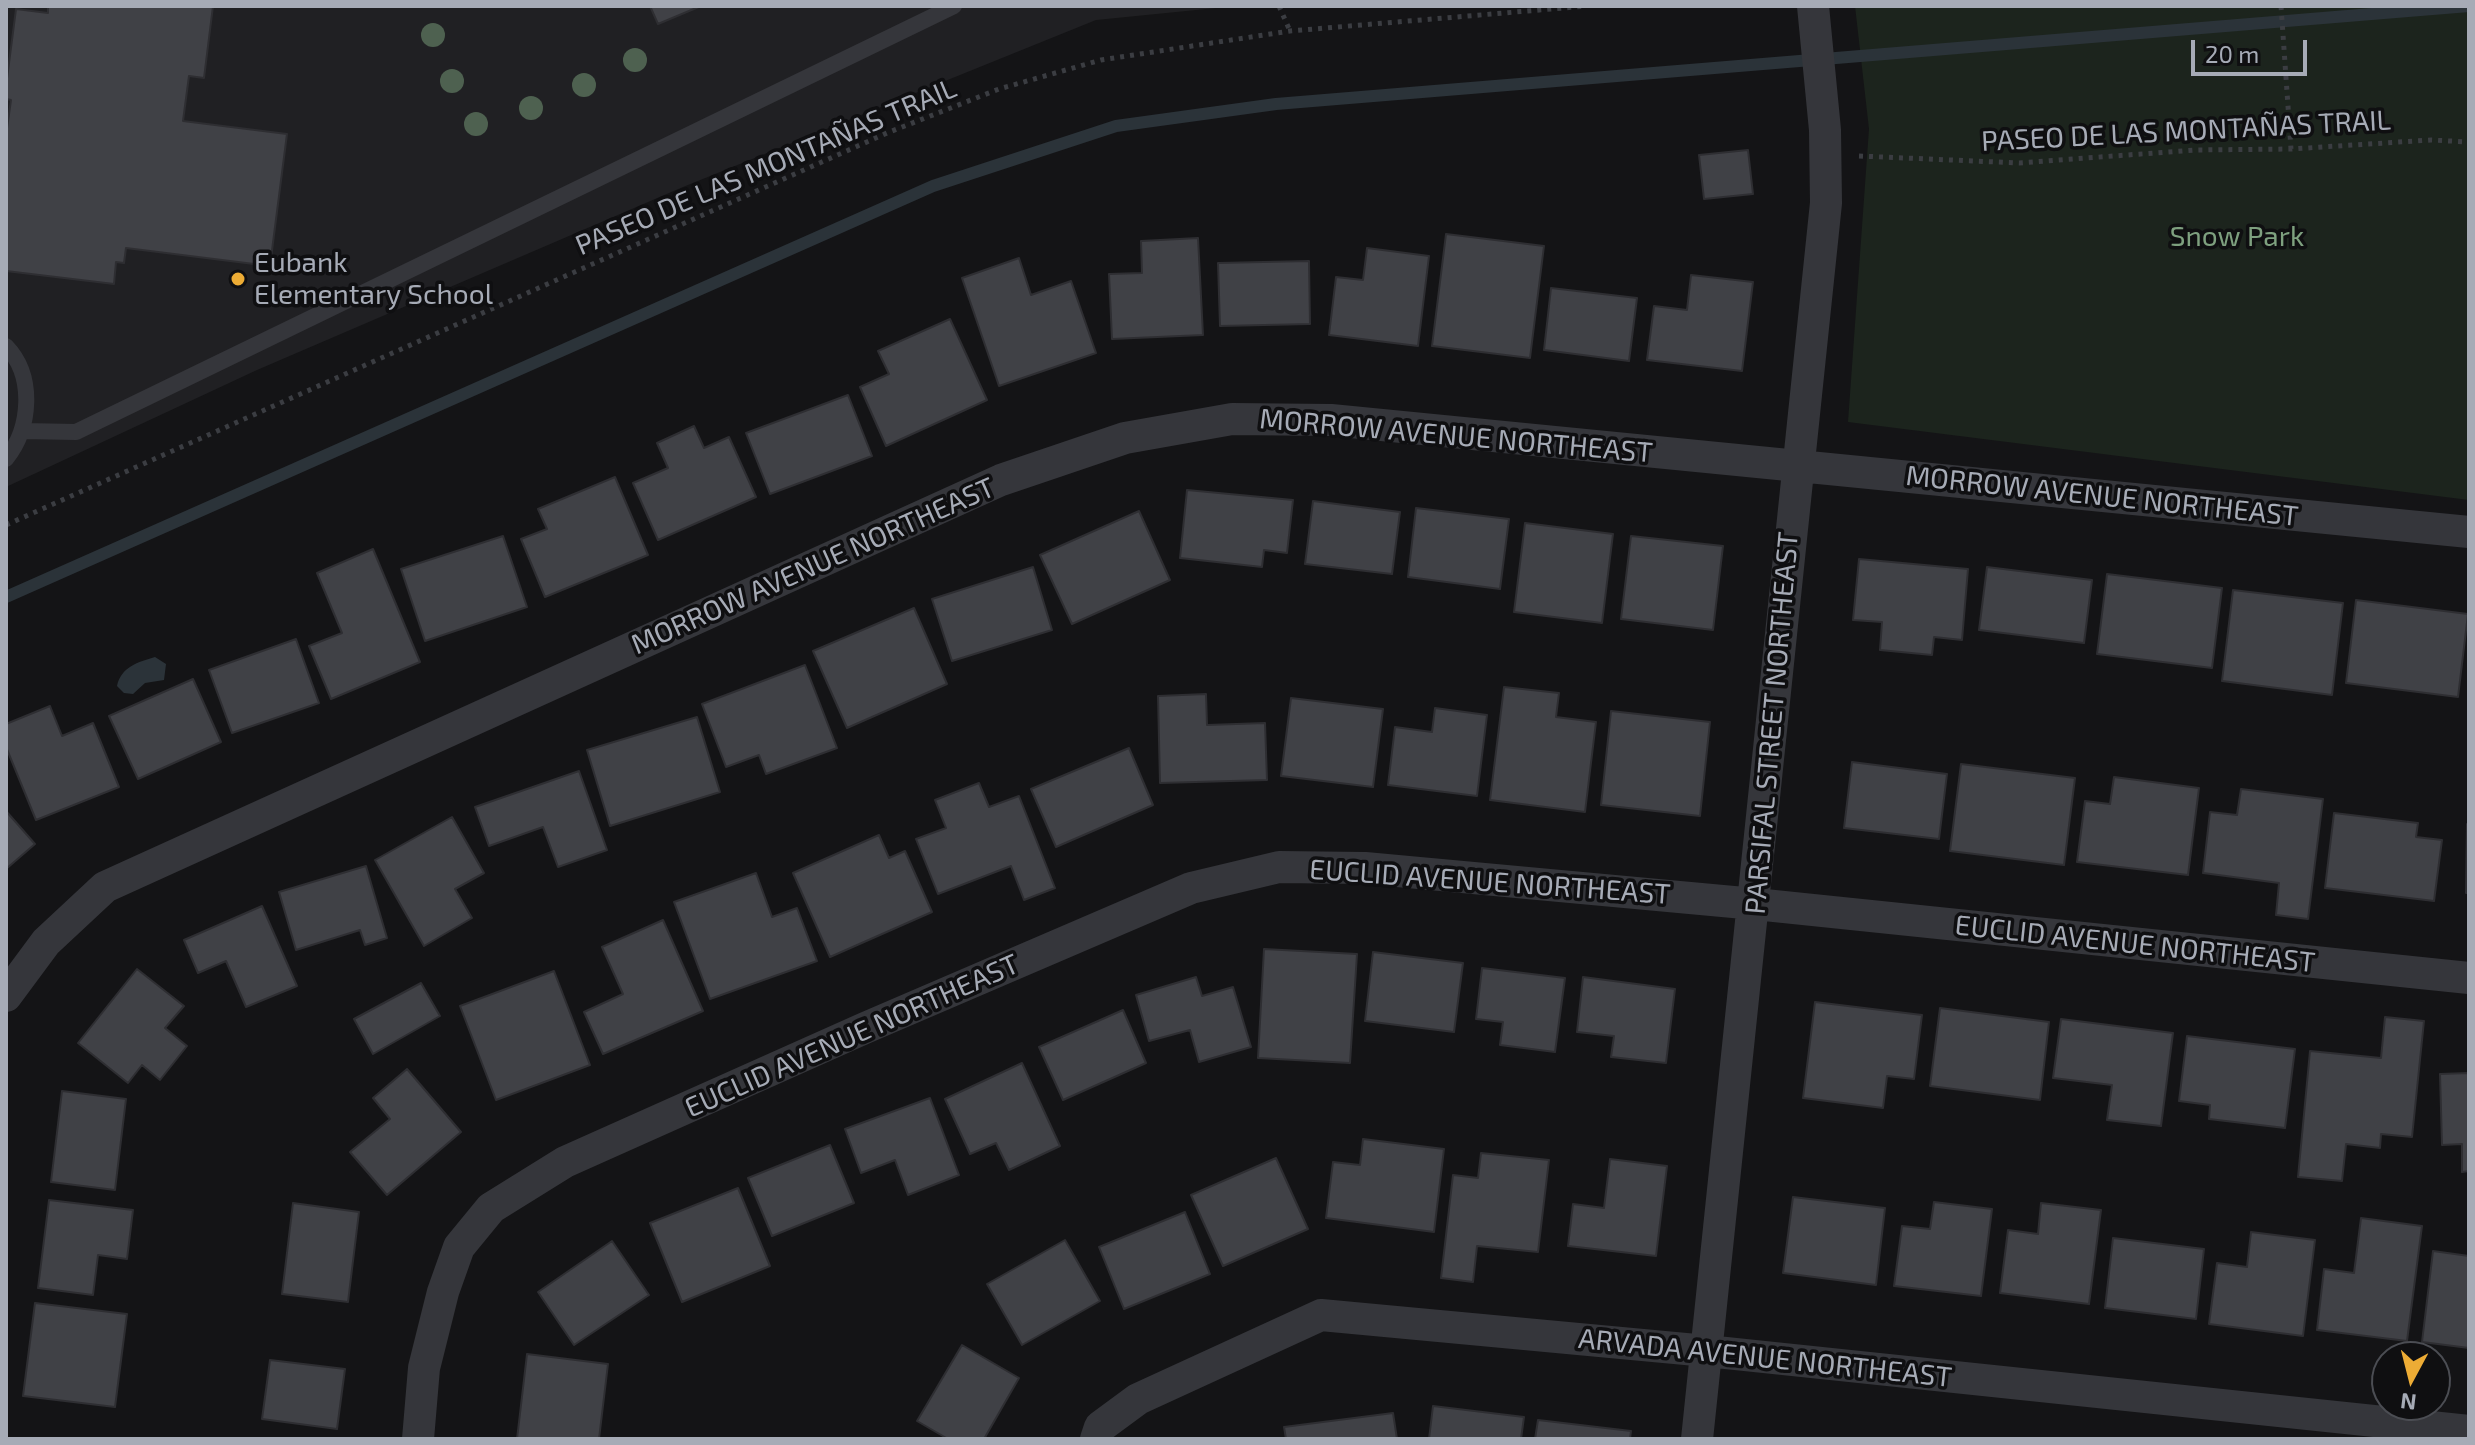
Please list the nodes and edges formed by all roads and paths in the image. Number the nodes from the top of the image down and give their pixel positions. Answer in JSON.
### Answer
{"nodes":[{"id":1,"x":954,"y":6,"type":"edge"},
{"id":2,"x":1279,"y":6,"type":"edge"},
{"id":3,"x":1587,"y":6,"type":"edge"},
{"id":4,"x":2281,"y":6,"type":"edge"},
{"id":5,"x":1813,"y":10,"type":"edge"},
{"id":6,"x":1290,"y":31,"type":"junction"},
{"id":7,"x":2469,"y":142,"type":"edge"},
{"id":8,"x":2291,"y":149,"type":"junction"},
{"id":9,"x":1857,"y":156,"type":"dead end"},
{"id":10,"x":6,"y":346,"type":"edge"},
{"id":11,"x":22,"y":431,"type":"junction"},
{"id":12,"x":6,"y":459,"type":"edge"},
{"id":13,"x":1796,"y":465,"type":"junction"},
{"id":14,"x":6,"y":525,"type":"edge"},
{"id":15,"x":2469,"y":532,"type":"edge"},
{"id":16,"x":1755,"y":904,"type":"junction"},
{"id":17,"x":2469,"y":978,"type":"edge"},
{"id":18,"x":6,"y":996,"type":"edge"},
{"id":19,"x":1707,"y":1351,"type":"junction"},
{"id":20,"x":2469,"y":1431,"type":"edge"},
{"id":21,"x":418,"y":1439,"type":"edge"},
{"id":22,"x":1096,"y":1439,"type":"edge"},
{"id":23,"x":1697,"y":1439,"type":"edge"}],
"edges":[{"from":1,"to":11,"type":"lane"},
{"from":2,"to":6,"type":"path"},
{"from":3,"to":6,"type":"path","name":"PASEO DE LAS MONTAÑAS TRAIL"},
{"from":4,"to":8,"type":"path"},
{"from":5,"to":13,"type":"street","name":"PARSIFAL STREET NORTHEAST"},
{"from":6,"to":14,"type":"path","name":"PASEO DE LAS MONTAÑAS TRAIL"},
{"from":7,"to":8,"type":"path","name":"PASEO DE LAS MONTAÑAS TRAIL"},
{"from":8,"to":9,"type":"path","name":"PASEO DE LAS MONTAÑAS TRAIL"},
{"from":10,"to":11,"type":"lane"},
{"from":11,"to":12,"type":"lane"},
{"from":13,"to":15,"type":"street","name":"MORROW AVENUE NORTHEAST"},
{"from":13,"to":16,"type":"street","name":"PARSIFAL STREET NORTHEAST"},
{"from":13,"to":18,"type":"street","name":"MORROW AVENUE NORTHEAST"},
{"from":16,"to":17,"type":"street","name":"EUCLID AVENUE NORTHEAST"},
{"from":16,"to":19,"type":"street","name":"PARSIFAL STREET NORTHEAST"},
{"from":16,"to":21,"type":"street","name":"EUCLID AVENUE NORTHEAST"},
{"from":19,"to":20,"type":"street","name":"ARVADA AVENUE NORTHEAST"},
{"from":19,"to":22,"type":"street","name":"ARVADA AVENUE NORTHEAST"},
{"from":19,"to":23,"type":"street","name":"PARSIFAL STREET NORTHEAST"}]}
